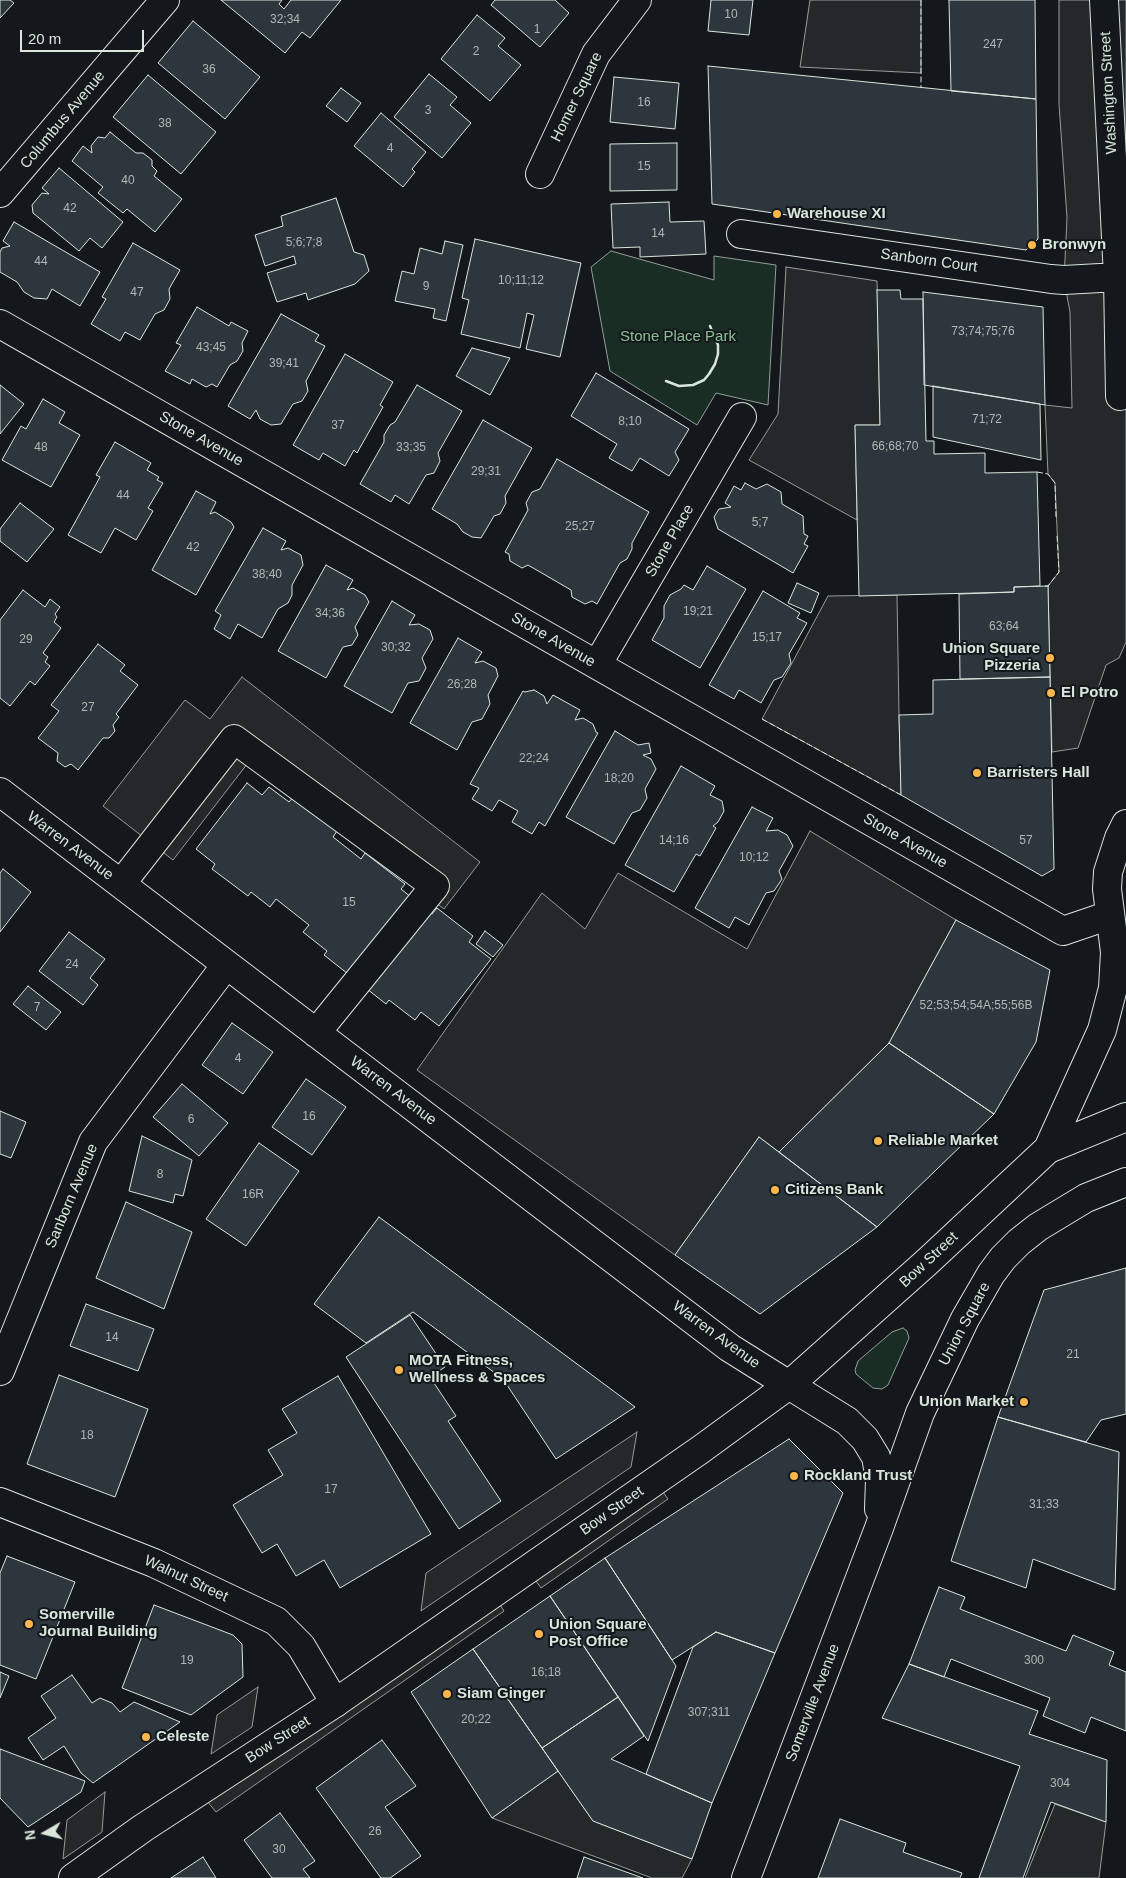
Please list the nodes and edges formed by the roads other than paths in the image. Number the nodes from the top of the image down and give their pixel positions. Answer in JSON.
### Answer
{"nodes":[{"id":1,"x":165,"y":0,"type":"edge"},
{"id":2,"x":637,"y":0,"type":"edge"},
{"id":3,"x":1104,"y":0,"type":"edge"},
{"id":4,"x":540,"y":174,"type":"dead end"},
{"id":5,"x":0,"y":193,"type":"edge"},
{"id":6,"x":741,"y":234,"type":"dead end"},
{"id":7,"x":1118,"y":277,"type":"junction"},
{"id":8,"x":0,"y":324,"type":"edge"},
{"id":9,"x":1120,"y":396,"type":"dead end"},
{"id":10,"x":742,"y":417,"type":"dead end"},
{"id":11,"x":597,"y":665,"type":"junction"},
{"id":12,"x":0,"y":792,"type":"edge"},
{"id":13,"x":1126,"y":824,"type":"edge"},
{"id":14,"x":121,"y":884,"type":"junction"},
{"id":15,"x":1110,"y":915,"type":"junction"},
{"id":16,"x":226,"y":964,"type":"junction"},
{"id":17,"x":316,"y":1033,"type":"junction"},
{"id":18,"x":1126,"y":1118,"type":"edge"},
{"id":19,"x":1048,"y":1149,"type":"junction"},
{"id":20,"x":1126,"y":1182,"type":"edge"},
{"id":21,"x":0,"y":1372,"type":"edge"},
{"id":22,"x":788,"y":1385,"type":"junction"},
{"id":23,"x":0,"y":1502,"type":"edge"},
{"id":24,"x":879,"y":1528,"type":"junction"},
{"id":25,"x":336,"y":1703,"type":"junction"},
{"id":26,"x":73,"y":1878,"type":"edge"},
{"id":27,"x":746,"y":1878,"type":"edge"}],
"edges":[{"from":1,"to":5,"type":"street","name":"Columbus Avenue"},
{"from":2,"to":4,"type":"street","name":"Homer Square"},
{"from":3,"to":7,"type":"street","name":"Washington Street"},
{"from":6,"to":7,"type":"street","name":"Sanborn Court"},
{"from":7,"to":9,"type":"street","name":"Washington Street"},
{"from":8,"to":11,"type":"street","name":"Stone Avenue"},
{"from":10,"to":11,"type":"street","name":"Stone Place"},
{"from":11,"to":15,"type":"street","name":"Stone Avenue"},
{"from":12,"to":14,"type":"street","name":"Warren Avenue"},
{"from":13,"to":15,"type":"street"},
{"from":14,"to":16,"type":"street","name":"Warren Avenue"},
{"from":14,"to":17,"type":"street"},
{"from":15,"to":19,"type":"street"},
{"from":16,"to":17,"type":"street","name":"Warren Avenue"},
{"from":16,"to":21,"type":"street","name":"Sanborn Avenue"},
{"from":17,"to":22,"type":"street","name":"Warren Avenue"},
{"from":18,"to":19,"type":"street","name":"Bow Street"},
{"from":19,"to":22,"type":"street","name":"Bow Street"},
{"from":20,"to":24,"type":"street","name":"Union Square"},
{"from":22,"to":24,"type":"street","name":"Warren Avenue"},
{"from":22,"to":25,"type":"street","name":"Bow Street"},
{"from":23,"to":25,"type":"street","name":"Walnut Street"},
{"from":24,"to":27,"type":"street","name":"Somerville Avenue"},
{"from":25,"to":26,"type":"street","name":"Bow Street"}]}
